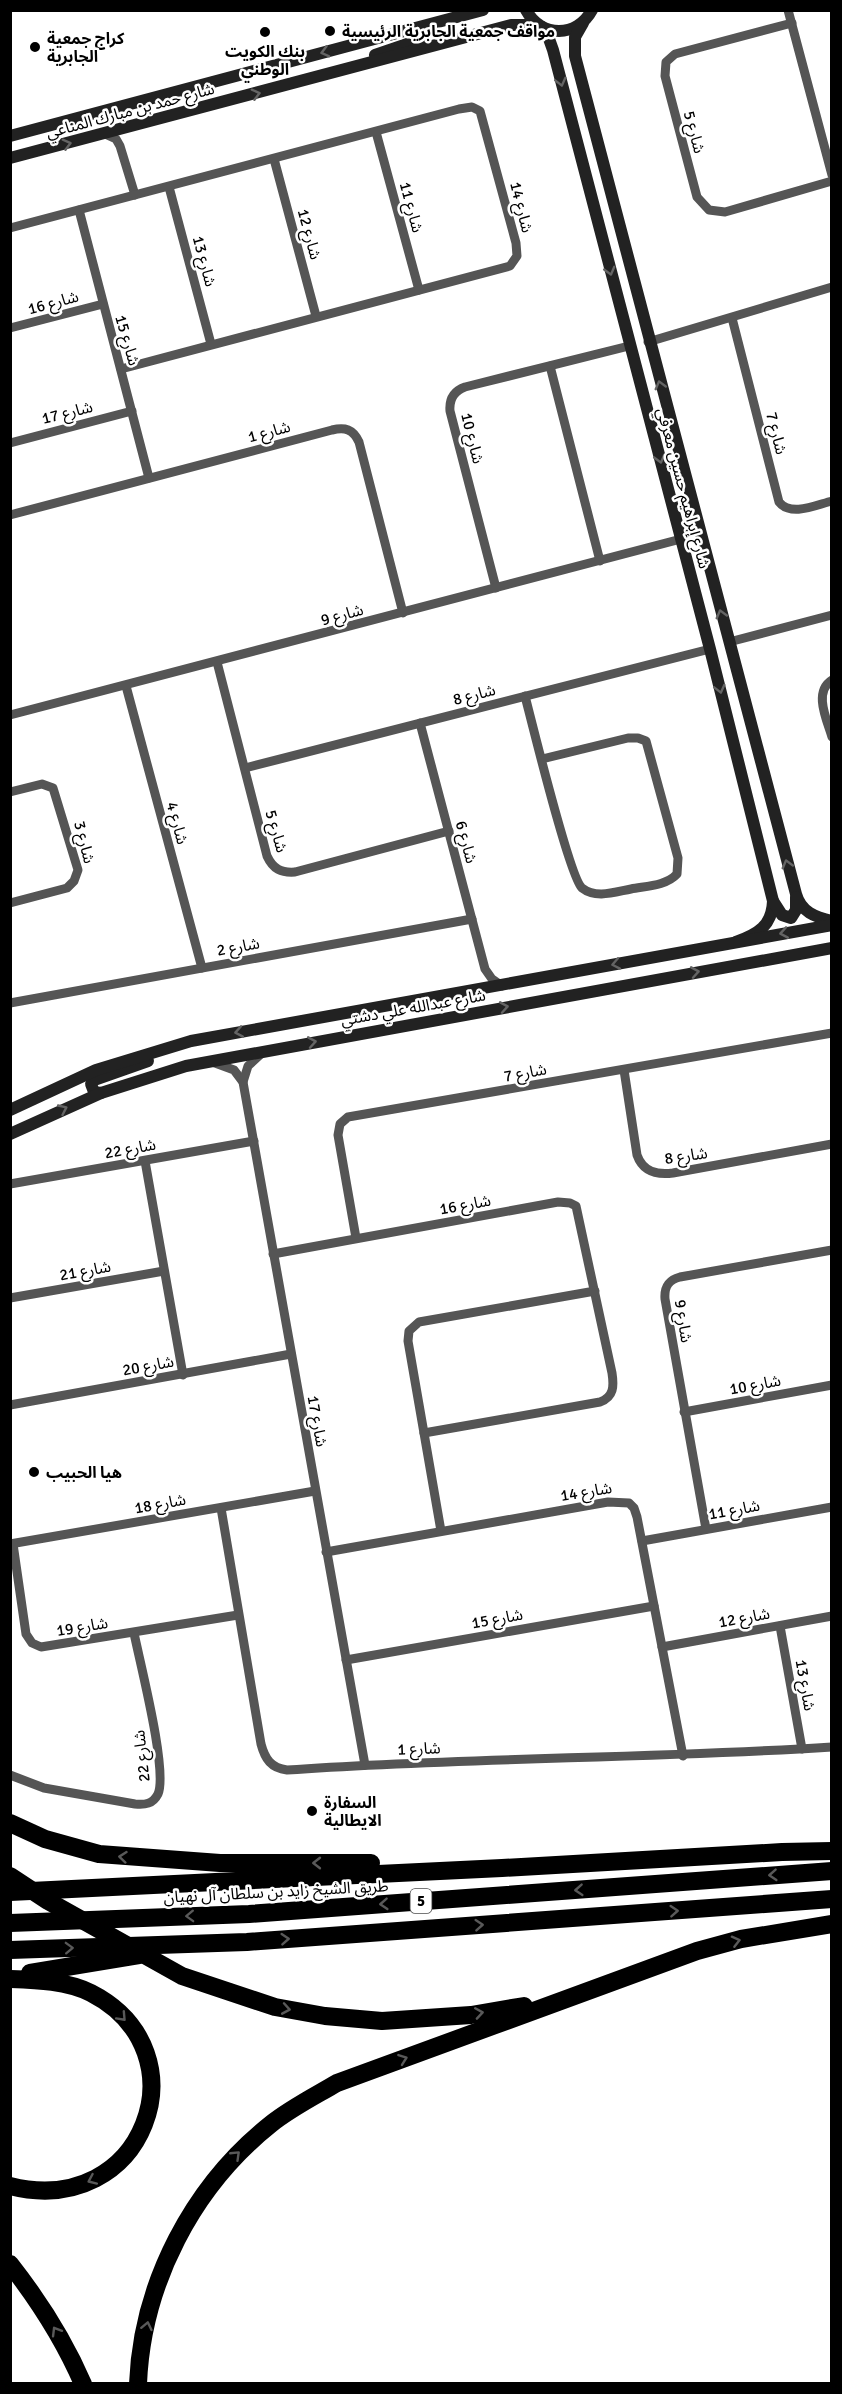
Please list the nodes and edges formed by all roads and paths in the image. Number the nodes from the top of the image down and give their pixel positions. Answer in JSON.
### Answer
{"nodes":[{"id":1,"x":483,"y":10,"type":"edge"},
{"id":2,"x":526,"y":10,"type":"edge"},
{"id":3,"x":788,"y":10,"type":"edge"},
{"id":4,"x":590,"y":15,"type":"edge"},
{"id":5,"x":792,"y":23,"type":"junction"},
{"id":6,"x":540,"y":26,"type":"junction"},
{"id":7,"x":416,"y":28,"type":"junction"},
{"id":8,"x":357,"y":67,"type":"junction"},
{"id":9,"x":128,"y":127,"type":"junction"},
{"id":10,"x":376,"y":132,"type":"junction"},
{"id":11,"x":105,"y":134,"type":"junction"},
{"id":12,"x":10,"y":136,"type":"edge"},
{"id":13,"x":120,"y":146,"type":"junction"},
{"id":14,"x":579,"y":154,"type":"junction"},
{"id":15,"x":10,"y":158,"type":"edge"},
{"id":16,"x":274,"y":159,"type":"junction"},
{"id":17,"x":831,"y":175,"type":"edge"},
{"id":18,"x":831,"y":182,"type":"edge"},
{"id":19,"x":169,"y":186,"type":"junction"},
{"id":20,"x":610,"y":194,"type":"junction"},
{"id":21,"x":135,"y":195,"type":"junction"},
{"id":22,"x":79,"y":210,"type":"junction"},
{"id":23,"x":10,"y":228,"type":"edge"},
{"id":24,"x":831,"y":287,"type":"edge"},
{"id":25,"x":419,"y":290,"type":"junction"},
{"id":26,"x":103,"y":304,"type":"junction"},
{"id":27,"x":316,"y":316,"type":"junction"},
{"id":28,"x":732,"y":318,"type":"junction"},
{"id":29,"x":10,"y":328,"type":"edge"},
{"id":30,"x":648,"y":342,"type":"junction"},
{"id":31,"x":211,"y":344,"type":"junction"},
{"id":32,"x":629,"y":346,"type":"junction"},
{"id":33,"x":550,"y":366,"type":"junction"},
{"id":34,"x":121,"y":369,"type":"junction"},
{"id":35,"x":132,"y":411,"type":"junction"},
{"id":36,"x":10,"y":442,"type":"edge"},
{"id":37,"x":149,"y":478,"type":"junction"},
{"id":38,"x":831,"y":501,"type":"edge"},
{"id":39,"x":10,"y":515,"type":"edge"},
{"id":40,"x":681,"y":539,"type":"junction"},
{"id":41,"x":600,"y":561,"type":"junction"},
{"id":42,"x":496,"y":588,"type":"junction"},
{"id":43,"x":404,"y":613,"type":"junction"},
{"id":44,"x":831,"y":615,"type":"edge"},
{"id":45,"x":729,"y":642,"type":"junction"},
{"id":46,"x":710,"y":649,"type":"junction"},
{"id":47,"x":217,"y":662,"type":"junction"},
{"id":48,"x":831,"y":680,"type":"edge"},
{"id":49,"x":126,"y":686,"type":"junction"},
{"id":50,"x":525,"y":696,"type":"junction"},
{"id":51,"x":10,"y":715,"type":"edge"},
{"id":52,"x":420,"y":723,"type":"junction"},
{"id":53,"x":831,"y":738,"type":"edge"},
{"id":54,"x":542,"y":759,"type":"junction"},
{"id":55,"x":245,"y":768,"type":"junction"},
{"id":56,"x":10,"y":792,"type":"edge"},
{"id":57,"x":449,"y":831,"type":"junction"},
{"id":58,"x":796,"y":894,"type":"junction"},
{"id":59,"x":773,"y":901,"type":"junction"},
{"id":60,"x":10,"y":903,"type":"edge"},
{"id":61,"x":472,"y":920,"type":"junction"},
{"id":62,"x":831,"y":923,"type":"edge"},
{"id":63,"x":736,"y":942,"type":"junction"},
{"id":64,"x":831,"y":948,"type":"edge"},
{"id":65,"x":201,"y":968,"type":"junction"},
{"id":66,"x":485,"y":969,"type":"junction"},
{"id":67,"x":502,"y":986,"type":"junction"},
{"id":68,"x":475,"y":991,"type":"junction"},
{"id":69,"x":10,"y":1003,"type":"edge"},
{"id":70,"x":831,"y":1033,"type":"edge"},
{"id":71,"x":172,"y":1046,"type":"junction"},
{"id":72,"x":272,"y":1049,"type":"junction"},
{"id":73,"x":202,"y":1062,"type":"junction"},
{"id":74,"x":624,"y":1070,"type":"junction"},
{"id":75,"x":243,"y":1082,"type":"junction"},
{"id":76,"x":101,"y":1093,"type":"junction"},
{"id":77,"x":10,"y":1110,"type":"edge"},
{"id":78,"x":10,"y":1134,"type":"edge"},
{"id":79,"x":254,"y":1141,"type":"junction"},
{"id":80,"x":831,"y":1144,"type":"edge"},
{"id":81,"x":145,"y":1161,"type":"junction"},
{"id":82,"x":10,"y":1184,"type":"edge"},
{"id":83,"x":356,"y":1238,"type":"junction"},
{"id":84,"x":831,"y":1250,"type":"edge"},
{"id":85,"x":273,"y":1254,"type":"junction"},
{"id":86,"x":164,"y":1271,"type":"junction"},
{"id":87,"x":595,"y":1291,"type":"junction"},
{"id":88,"x":10,"y":1298,"type":"edge"},
{"id":89,"x":291,"y":1354,"type":"junction"},
{"id":90,"x":183,"y":1374,"type":"junction"},
{"id":91,"x":831,"y":1385,"type":"edge"},
{"id":92,"x":10,"y":1405,"type":"edge"},
{"id":93,"x":684,"y":1412,"type":"junction"},
{"id":94,"x":424,"y":1433,"type":"junction"},
{"id":95,"x":315,"y":1491,"type":"junction"},
{"id":96,"x":831,"y":1507,"type":"edge"},
{"id":97,"x":221,"y":1508,"type":"junction"},
{"id":98,"x":706,"y":1529,"type":"junction"},
{"id":99,"x":441,"y":1531,"type":"junction"},
{"id":100,"x":642,"y":1541,"type":"junction"},
{"id":101,"x":12,"y":1544,"type":"edge"},
{"id":102,"x":326,"y":1552,"type":"junction"},
{"id":103,"x":654,"y":1606,"type":"junction"},
{"id":104,"x":238,"y":1615,"type":"junction"},
{"id":105,"x":831,"y":1616,"type":"edge"},
{"id":106,"x":780,"y":1626,"type":"junction"},
{"id":107,"x":134,"y":1633,"type":"junction"},
{"id":108,"x":662,"y":1647,"type":"junction"},
{"id":109,"x":346,"y":1660,"type":"junction"},
{"id":110,"x":831,"y":1747,"type":"edge"},
{"id":111,"x":802,"y":1749,"type":"junction"},
{"id":112,"x":683,"y":1755,"type":"junction"},
{"id":113,"x":365,"y":1765,"type":"junction"},
{"id":114,"x":10,"y":1775,"type":"edge"},
{"id":115,"x":10,"y":1823,"type":"edge"},
{"id":116,"x":831,"y":1850,"type":"edge"},
{"id":117,"x":502,"y":1868,"type":"junction"},
{"id":118,"x":831,"y":1871,"type":"edge"},
{"id":119,"x":10,"y":1876,"type":"edge"},
{"id":120,"x":10,"y":1892,"type":"edge"},
{"id":121,"x":831,"y":1899,"type":"edge"},
{"id":122,"x":10,"y":1923,"type":"edge"},
{"id":123,"x":831,"y":1924,"type":"edge"},
{"id":124,"x":247,"y":1942,"type":"junction"},
{"id":125,"x":10,"y":1950,"type":"edge"},
{"id":126,"x":10,"y":1978,"type":"edge"},
{"id":127,"x":601,"y":1985,"type":"junction"},
{"id":128,"x":10,"y":2186,"type":"edge"},
{"id":129,"x":11,"y":2264,"type":"edge"},
{"id":130,"x":82,"y":2384,"type":"edge"},
{"id":131,"x":138,"y":2384,"type":"edge"}],
"edges":[{"from":1,"to":7,"type":"street","name":"شارع حمد بن مبارك المناعي"},
{"from":2,"to":6,"type":"street","name":"شارع إبراهيم حسين معرفي"},
{"from":3,"to":5,"type":"street"},
{"from":4,"to":6,"type":"street","name":"شارع حمد بن مبارك المناعي"},
{"from":4,"to":20,"type":"street","name":"شارع إبراهيم حسين معرفي"},
{"from":5,"to":17,"type":"street"},
{"from":5,"to":18,"type":"street","name":"شارع 5"},
{"from":6,"to":8,"type":"street","name":"شارع حمد بن مبارك المناعي"},
{"from":6,"to":14,"type":"street","name":"شارع إبراهيم حسين معرفي","one_way":true},
{"from":7,"to":8,"type":"street"},
{"from":7,"to":12,"type":"street","name":"شارع حمد بن مبارك المناعي","one_way":true},
{"from":9,"to":8,"type":"street","name":"شارع حمد بن مبارك المناعي","one_way":true},
{"from":9,"to":11,"type":"street","name":"شارع حمد بن مبارك المناعي"},
{"from":9,"to":13,"type":"street"},
{"from":10,"to":16,"type":"street","name":"شارع 14"},
{"from":10,"to":25,"type":"street","name":"شارع 11"},
{"from":10,"to":25,"type":"street","name":"شارع 14"},
{"from":11,"to":13,"type":"street"},
{"from":15,"to":11,"type":"street","name":"شارع حمد بن مبارك المناعي","one_way":true},
{"from":13,"to":21,"type":"street"},
{"from":14,"to":20,"type":"street"},
{"from":14,"to":32,"type":"street","name":"شارع إبراهيم حسين معرفي","one_way":true},
{"from":16,"to":19,"type":"street","name":"شارع 14"},
{"from":16,"to":27,"type":"street","name":"شارع 12"},
{"from":19,"to":21,"type":"street","name":"شارع 14"},
{"from":19,"to":31,"type":"street","name":"شارع 13"},
{"from":20,"to":30,"type":"street","name":"شارع إبراهيم حسين معرفي"},
{"from":21,"to":22,"type":"street","name":"شارع 14"},
{"from":22,"to":23,"type":"street","name":"شارع 14"},
{"from":22,"to":26,"type":"street","name":"شارع 15"},
{"from":24,"to":28,"type":"street"},
{"from":25,"to":27,"type":"street","name":"شارع 14"},
{"from":26,"to":29,"type":"street","name":"شارع 16"},
{"from":26,"to":34,"type":"street","name":"شارع 15"},
{"from":27,"to":31,"type":"street","name":"شارع 14"},
{"from":28,"to":30,"type":"street"},
{"from":28,"to":38,"type":"street","name":"شارع 7"},
{"from":45,"to":30,"type":"street","name":"شارع إبراهيم حسين معرفي","one_way":true},
{"from":31,"to":34,"type":"street","name":"شارع 14"},
{"from":32,"to":33,"type":"street","name":"شارع 10"},
{"from":32,"to":40,"type":"street","name":"شارع إبراهيم حسين معرفي","one_way":true},
{"from":33,"to":41,"type":"street"},
{"from":33,"to":42,"type":"street","name":"شارع 10"},
{"from":34,"to":35,"type":"street","name":"شارع 15"},
{"from":35,"to":36,"type":"street","name":"شارع 17"},
{"from":35,"to":37,"type":"street","name":"شارع 15"},
{"from":37,"to":39,"type":"street","name":"شارع 1"},
{"from":37,"to":43,"type":"street","name":"شارع 1"},
{"from":40,"to":41,"type":"street","name":"شارع 9"},
{"from":40,"to":46,"type":"street","name":"شارع إبراهيم حسين معرفي"},
{"from":41,"to":42,"type":"street","name":"شارع 9"},
{"from":42,"to":43,"type":"street","name":"شارع 9"},
{"from":43,"to":47,"type":"street","name":"شارع 9"},
{"from":44,"to":45,"type":"street"},
{"from":58,"to":45,"type":"street","name":"شارع إبراهيم حسين معرفي","one_way":true},
{"from":46,"to":50,"type":"street","name":"شارع 8"},
{"from":46,"to":59,"type":"street","name":"شارع إبراهيم حسين معرفي","one_way":true},
{"from":47,"to":49,"type":"street","name":"شارع 9"},
{"from":47,"to":55,"type":"street","name":"شارع 5"},
{"from":48,"to":53,"type":"street"},
{"from":49,"to":51,"type":"street","name":"شارع 9"},
{"from":49,"to":65,"type":"street","name":"شارع 4"},
{"from":50,"to":52,"type":"street","name":"شارع 8"},
{"from":50,"to":54,"type":"street"},
{"from":52,"to":55,"type":"street","name":"شارع 8"},
{"from":52,"to":57,"type":"street","name":"شارع 6"},
{"from":54,"to":54,"type":"street"},
{"from":55,"to":57,"type":"street","name":"شارع 5"},
{"from":56,"to":60,"type":"street","name":"شارع 3"},
{"from":57,"to":61,"type":"street","name":"شارع 6"},
{"from":58,"to":59,"type":"street"},
{"from":58,"to":62,"type":"street","name":"شارع إبراهيم حسين معرفي"},
{"from":59,"to":63,"type":"street"},
{"from":61,"to":65,"type":"street","name":"شارع 2"},
{"from":61,"to":66,"type":"street","name":"شارع 6"},
{"from":62,"to":63,"type":"street","name":"شارع عبدالله علي دشتي","one_way":true},
{"from":63,"to":67,"type":"street","name":"شارع عبدالله علي دشتي","one_way":true},
{"from":72,"to":64,"type":"street","name":"شارع عبدالله علي دشتي","one_way":true},
{"from":65,"to":69,"type":"street","name":"شارع 2"},
{"from":66,"to":67,"type":"street"},
{"from":66,"to":68,"type":"street"},
{"from":67,"to":68,"type":"street","name":"شارع عبدالله علي دشتي"},
{"from":68,"to":71,"type":"street","name":"شارع عبدالله علي دشتي","one_way":true},
{"from":70,"to":74,"type":"street","name":"شارع 7"},
{"from":71,"to":76,"type":"street"},
{"from":71,"to":77,"type":"street","name":"شارع عبدالله علي دشتي"},
{"from":72,"to":73,"type":"street","name":"شارع عبدالله علي دشتي"},
{"from":72,"to":75,"type":"street"},
{"from":73,"to":75,"type":"street"},
{"from":73,"to":76,"type":"street","name":"شارع عبدالله علي دشتي"},
{"from":74,"to":80,"type":"street","name":"شارع 8"},
{"from":74,"to":83,"type":"street","name":"شارع 7"},
{"from":75,"to":79,"type":"street","name":"شارع 17"},
{"from":78,"to":76,"type":"street","name":"شارع عبدالله علي دشتي","one_way":true},
{"from":79,"to":81,"type":"street","name":"شارع 22"},
{"from":79,"to":85,"type":"street","name":"شارع 17"},
{"from":81,"to":82,"type":"street","name":"شارع 22"},
{"from":81,"to":86,"type":"street"},
{"from":83,"to":85,"type":"street","name":"شارع 16"},
{"from":83,"to":87,"type":"street","name":"شارع 16"},
{"from":84,"to":93,"type":"street","name":"شارع 9"},
{"from":85,"to":89,"type":"street","name":"شارع 17"},
{"from":86,"to":88,"type":"street","name":"شارع 21"},
{"from":86,"to":90,"type":"street"},
{"from":87,"to":94,"type":"street"},
{"from":87,"to":94,"type":"street","name":"شارع 16"},
{"from":89,"to":90,"type":"street","name":"شارع 20"},
{"from":89,"to":95,"type":"street","name":"شارع 17"},
{"from":90,"to":92,"type":"street","name":"شارع 20"},
{"from":91,"to":93,"type":"street","name":"شارع 10"},
{"from":93,"to":98,"type":"street","name":"شارع 9"},
{"from":94,"to":99,"type":"street"},
{"from":95,"to":97,"type":"street","name":"شارع 18"},
{"from":95,"to":102,"type":"street","name":"شارع 17"},
{"from":96,"to":98,"type":"street","name":"شارع 11"},
{"from":97,"to":101,"type":"street","name":"شارع 18"},
{"from":97,"to":104,"type":"street","name":"شارع 1"},
{"from":98,"to":100,"type":"street","name":"شارع 11"},
{"from":99,"to":100,"type":"street","name":"شارع 14"},
{"from":99,"to":102,"type":"street","name":"شارع 14"},
{"from":100,"to":103,"type":"street","name":"شارع 14"},
{"from":101,"to":107,"type":"street","name":"شارع 19"},
{"from":102,"to":109,"type":"street","name":"شارع 17"},
{"from":103,"to":108,"type":"street","name":"شارع 14"},
{"from":103,"to":109,"type":"street","name":"شارع 15"},
{"from":104,"to":107,"type":"street","name":"شارع 19"},
{"from":104,"to":113,"type":"street","name":"شارع 1"},
{"from":105,"to":106,"type":"street","name":"شارع 12"},
{"from":106,"to":108,"type":"street","name":"شارع 12"},
{"from":106,"to":111,"type":"street","name":"شارع 13"},
{"from":107,"to":114,"type":"street","name":"شارع 22"},
{"from":108,"to":112,"type":"street","name":"شارع 14"},
{"from":109,"to":113,"type":"street","name":"شارع 17"},
{"from":110,"to":111,"type":"street","name":"شارع 1"},
{"from":111,"to":112,"type":"street","name":"شارع 1"},
{"from":112,"to":113,"type":"street","name":"شارع 1"},
{"from":117,"to":115,"type":"highway","one_way":true},
{"from":116,"to":117,"type":"highway"},
{"from":117,"to":120,"type":"highway"},
{"from":118,"to":122,"type":"highway","name":"طريق الشيخ زايد بن سلطان آل نهيان","number":"5","one_way":true},
{"from":119,"to":127,"type":"highway","one_way":true},
{"from":124,"to":121,"type":"highway","number":"5","one_way":true},
{"from":127,"to":123,"type":"highway","one_way":true},
{"from":125,"to":124,"type":"highway","number":"5","one_way":true},
{"from":124,"to":126,"type":"highway"},
{"from":126,"to":128,"type":"highway","one_way":true},
{"from":131,"to":127,"type":"highway","one_way":true},
{"from":130,"to":129,"type":"highway","one_way":true}]}
